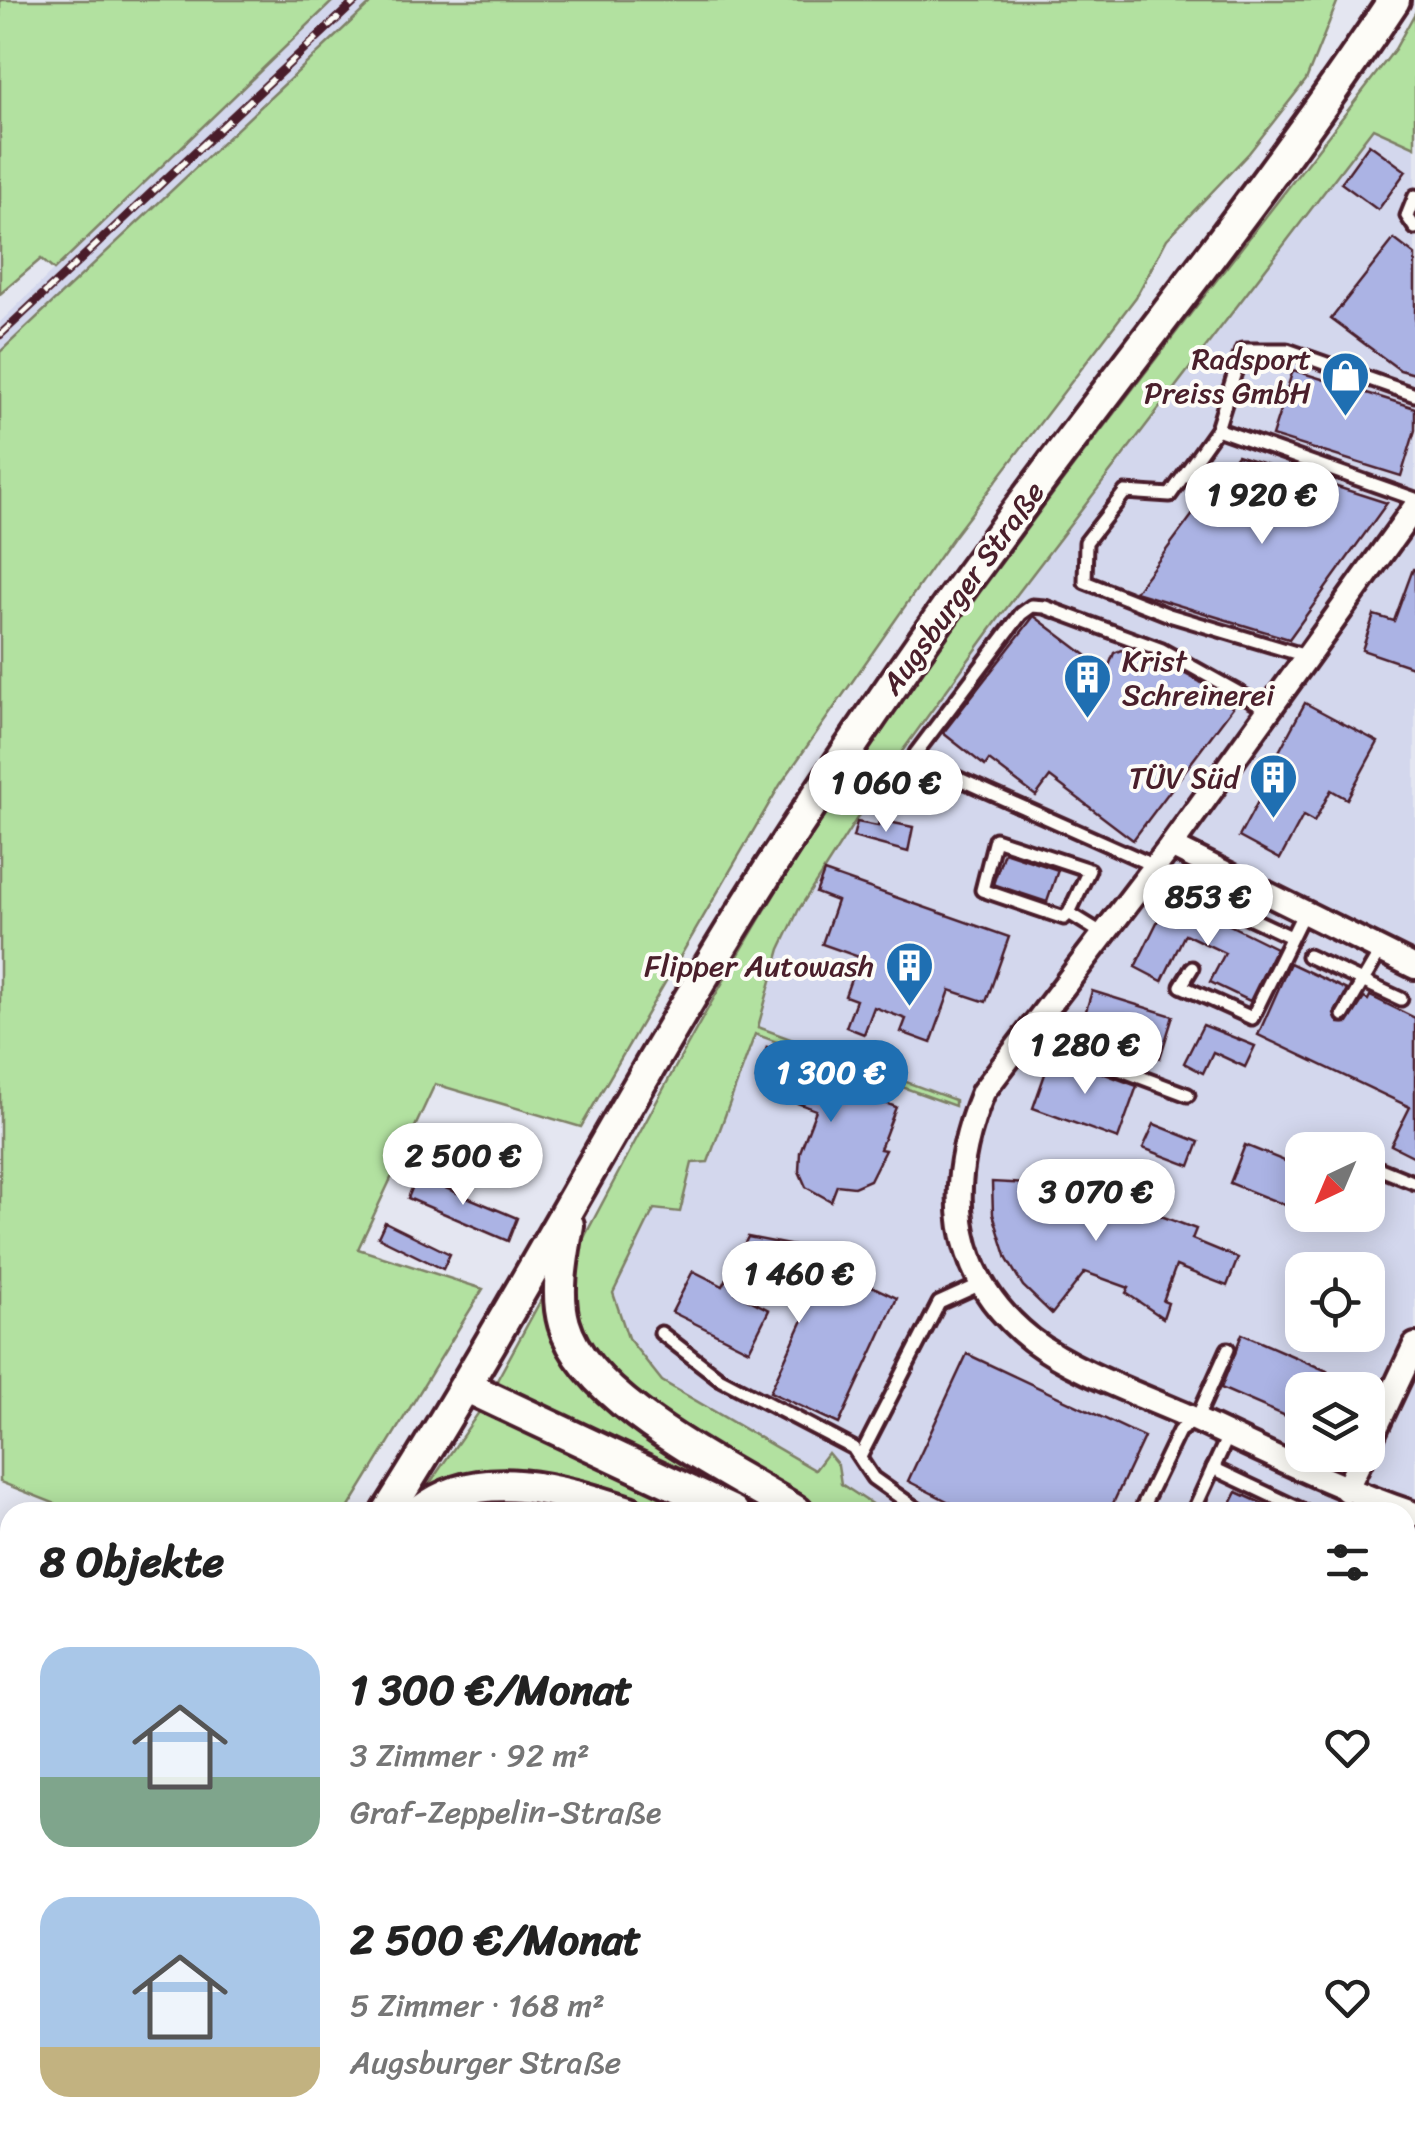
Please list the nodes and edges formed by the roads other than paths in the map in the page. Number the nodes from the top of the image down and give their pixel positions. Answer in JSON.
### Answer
{"nodes":[{"id":1,"x":1394,"y":0,"type":"edge"},
{"id":2,"x":1415,"y":196,"type":"edge"},
{"id":3,"x":1415,"y":228,"type":"edge"},
{"id":4,"x":1415,"y":394,"type":"edge"},
{"id":5,"x":1217,"y":429,"type":"junction"},
{"id":6,"x":1415,"y":498,"type":"edge"},
{"id":7,"x":1415,"y":507,"type":"edge"},
{"id":8,"x":1407,"y":532,"type":"edge"},
{"id":9,"x":1306,"y":656,"type":"junction"},
{"id":10,"x":1268,"y":709,"type":"junction"},
{"id":11,"x":1171,"y":846,"type":"junction"},
{"id":12,"x":1156,"y":866,"type":"junction"},
{"id":13,"x":1199,"y":894,"type":"dead end"},
{"id":14,"x":1304,"y":912,"type":"junction"},
{"id":15,"x":1069,"y":913,"type":"junction"},
{"id":16,"x":1103,"y":934,"type":"junction"},
{"id":17,"x":1291,"y":937,"type":"junction"},
{"id":18,"x":1381,"y":950,"type":"junction"},
{"id":19,"x":1308,"y":956,"type":"dead end"},
{"id":20,"x":1415,"y":967,"type":"edge"},
{"id":21,"x":1192,"y":968,"type":"dead end"},
{"id":22,"x":1362,"y":980,"type":"junction"},
{"id":23,"x":1401,"y":998,"type":"dead end"},
{"id":24,"x":1343,"y":1015,"type":"dead end"},
{"id":25,"x":1026,"y":1034,"type":"junction"},
{"id":26,"x":1188,"y":1095,"type":"dead end"},
{"id":27,"x":1385,"y":1171,"type":"edge"},
{"id":28,"x":1415,"y":1183,"type":"edge"},
{"id":29,"x":570,"y":1207,"type":"junction"},
{"id":30,"x":980,"y":1284,"type":"junction"},
{"id":31,"x":661,"y":1334,"type":"dead end"},
{"id":32,"x":1415,"y":1345,"type":"edge"},
{"id":33,"x":1228,"y":1349,"type":"dead end"},
{"id":34,"x":467,"y":1387,"type":"junction"},
{"id":35,"x":1385,"y":1404,"type":"edge"},
{"id":36,"x":1196,"y":1420,"type":"junction"},
{"id":37,"x":1228,"y":1436,"type":"junction"},
{"id":38,"x":860,"y":1457,"type":"junction"},
{"id":39,"x":1213,"y":1468,"type":"junction"},
{"id":40,"x":1355,"y":1472,"type":"edge"},
{"id":41,"x":1346,"y":1490,"type":"junction"},
{"id":42,"x":394,"y":1502,"type":"edge"},
{"id":43,"x":436,"y":1502,"type":"edge"},
{"id":44,"x":595,"y":1502,"type":"edge"},
{"id":45,"x":712,"y":1502,"type":"edge"},
{"id":46,"x":781,"y":1502,"type":"edge"},
{"id":47,"x":907,"y":1502,"type":"edge"},
{"id":48,"x":1145,"y":1502,"type":"edge"},
{"id":49,"x":1197,"y":1502,"type":"edge"},
{"id":50,"x":1285,"y":1502,"type":"edge"},
{"id":51,"x":1380,"y":1502,"type":"edge"}],
"edges":[{"from":1,"to":29,"type":"main road","name":"Augsburger Straße"},
{"from":2,"to":3,"type":"lane"},
{"from":4,"to":5,"type":"lane"},
{"from":5,"to":6,"type":"lane"},
{"from":5,"to":9,"type":"lane"},
{"from":7,"to":8,"type":"street"},
{"from":8,"to":9,"type":"street"},
{"from":9,"to":10,"type":"street"},
{"from":10,"to":11,"type":"street"},
{"from":10,"to":12,"type":"lane"},
{"from":11,"to":12,"type":"street"},
{"from":11,"to":14,"type":"street"},
{"from":12,"to":16,"type":"street"},
{"from":13,"to":17,"type":"lane"},
{"from":14,"to":17,"type":"lane"},
{"from":14,"to":18,"type":"street"},
{"from":15,"to":15,"type":"lane"},
{"from":15,"to":16,"type":"lane"},
{"from":16,"to":25,"type":"street"},
{"from":17,"to":21,"type":"lane"},
{"from":18,"to":20,"type":"street"},
{"from":18,"to":22,"type":"lane"},
{"from":19,"to":22,"type":"lane"},
{"from":22,"to":23,"type":"lane"},
{"from":22,"to":24,"type":"lane"},
{"from":25,"to":26,"type":"lane"},
{"from":25,"to":30,"type":"street"},
{"from":27,"to":28,"type":"lane"},
{"from":29,"to":34,"type":"main road","name":"Augsburger Straße"},
{"from":29,"to":46,"type":"main road"},
{"from":30,"to":36,"type":"street"},
{"from":30,"to":38,"type":"lane"},
{"from":31,"to":38,"type":"lane"},
{"from":32,"to":35,"type":"street"},
{"from":33,"to":36,"type":"lane"},
{"from":34,"to":42,"type":"main road","name":"Augsburger Straße"},
{"from":34,"to":45,"type":"main road"},
{"from":36,"to":37,"type":"street"},
{"from":36,"to":48,"type":"lane"},
{"from":37,"to":39,"type":"lane"},
{"from":37,"to":41,"type":"street"},
{"from":38,"to":47,"type":"lane"},
{"from":39,"to":49,"type":"lane"},
{"from":39,"to":50,"type":"lane"},
{"from":40,"to":41,"type":"street"},
{"from":41,"to":51,"type":"street"},
{"from":43,"to":44,"type":"main road"}]}
